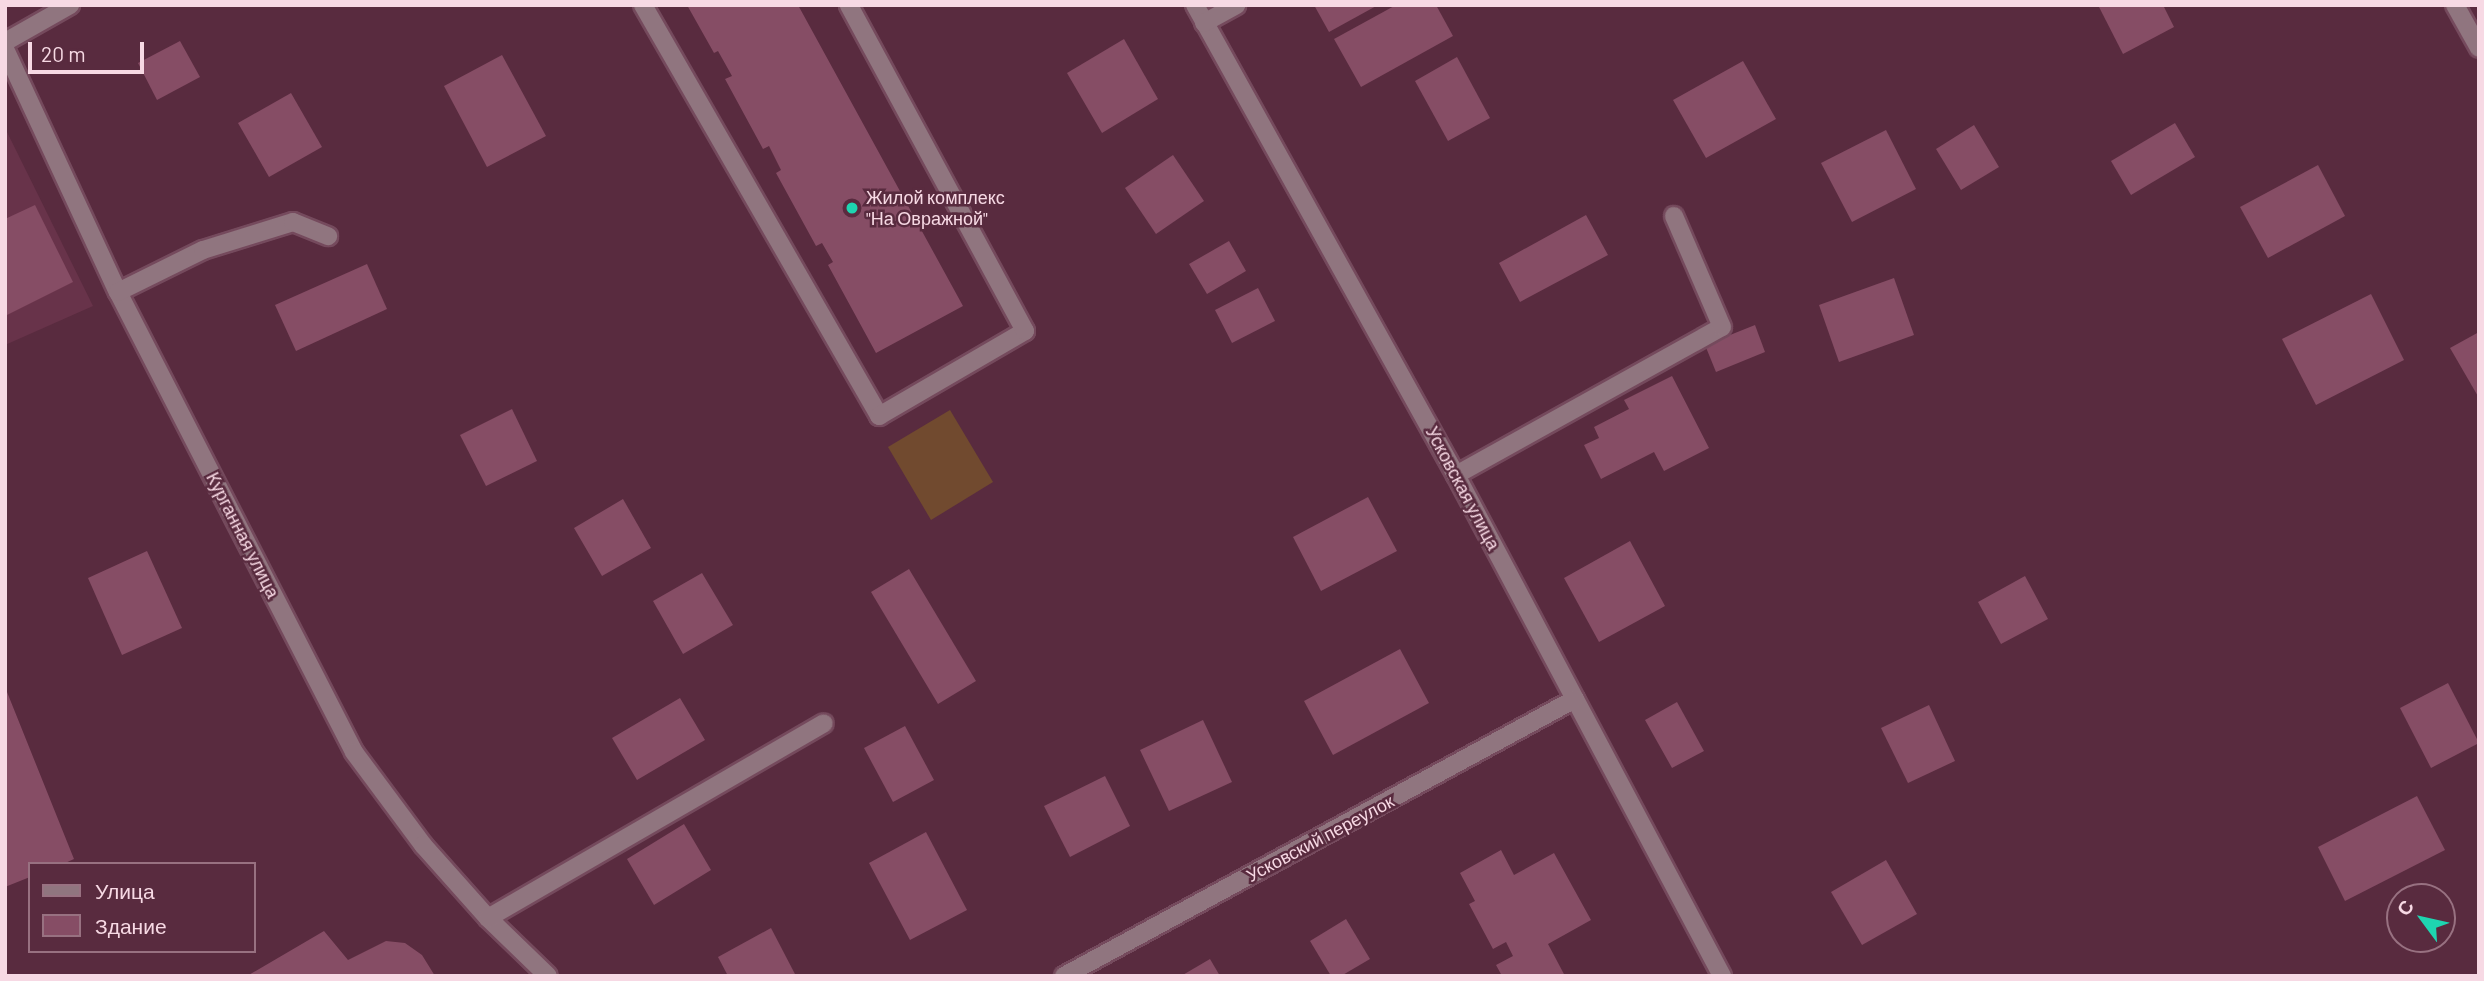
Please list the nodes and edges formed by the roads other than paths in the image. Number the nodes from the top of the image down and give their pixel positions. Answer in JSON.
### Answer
{"nodes":[{"id":1,"x":70,"y":5,"type":"edge"},
{"id":2,"x":643,"y":5,"type":"edge"},
{"id":3,"x":849,"y":5,"type":"edge"},
{"id":4,"x":1195,"y":5,"type":"edge"},
{"id":5,"x":1236,"y":5,"type":"edge"},
{"id":6,"x":2455,"y":5,"type":"edge"},
{"id":7,"x":1204,"y":23,"type":"junction"},
{"id":8,"x":5,"y":41,"type":"edge"},
{"id":9,"x":2479,"y":48,"type":"edge"},
{"id":10,"x":5,"y":50,"type":"edge"},
{"id":11,"x":1674,"y":216,"type":"dead end"},
{"id":12,"x":328,"y":236,"type":"dead end"},
{"id":13,"x":118,"y":292,"type":"junction"},
{"id":14,"x":1457,"y":475,"type":"junction"},
{"id":15,"x":1575,"y":699,"type":"junction"},
{"id":16,"x":824,"y":723,"type":"dead end"},
{"id":17,"x":488,"y":918,"type":"junction"},
{"id":18,"x":548,"y":976,"type":"edge"},
{"id":19,"x":1064,"y":976,"type":"edge"},
{"id":20,"x":1722,"y":976,"type":"edge"}],
"edges":[{"from":1,"to":8,"type":"street"},
{"from":2,"to":3,"type":"street"},
{"from":4,"to":7,"type":"street","name":"Усковская улица"},
{"from":5,"to":7,"type":"street"},
{"from":6,"to":9,"type":"street"},
{"from":7,"to":14,"type":"street","name":"Усковская улица"},
{"from":10,"to":13,"type":"street","name":"Курганная улица"},
{"from":11,"to":14,"type":"street"},
{"from":12,"to":13,"type":"street"},
{"from":13,"to":17,"type":"street","name":"Курганная улица"},
{"from":14,"to":15,"type":"street","name":"Усковская улица"},
{"from":15,"to":19,"type":"street","name":"Усковский переулок"},
{"from":15,"to":20,"type":"street","name":"Усковская улица"},
{"from":16,"to":17,"type":"street"},
{"from":17,"to":18,"type":"street","name":"Курганная улица"}]}
